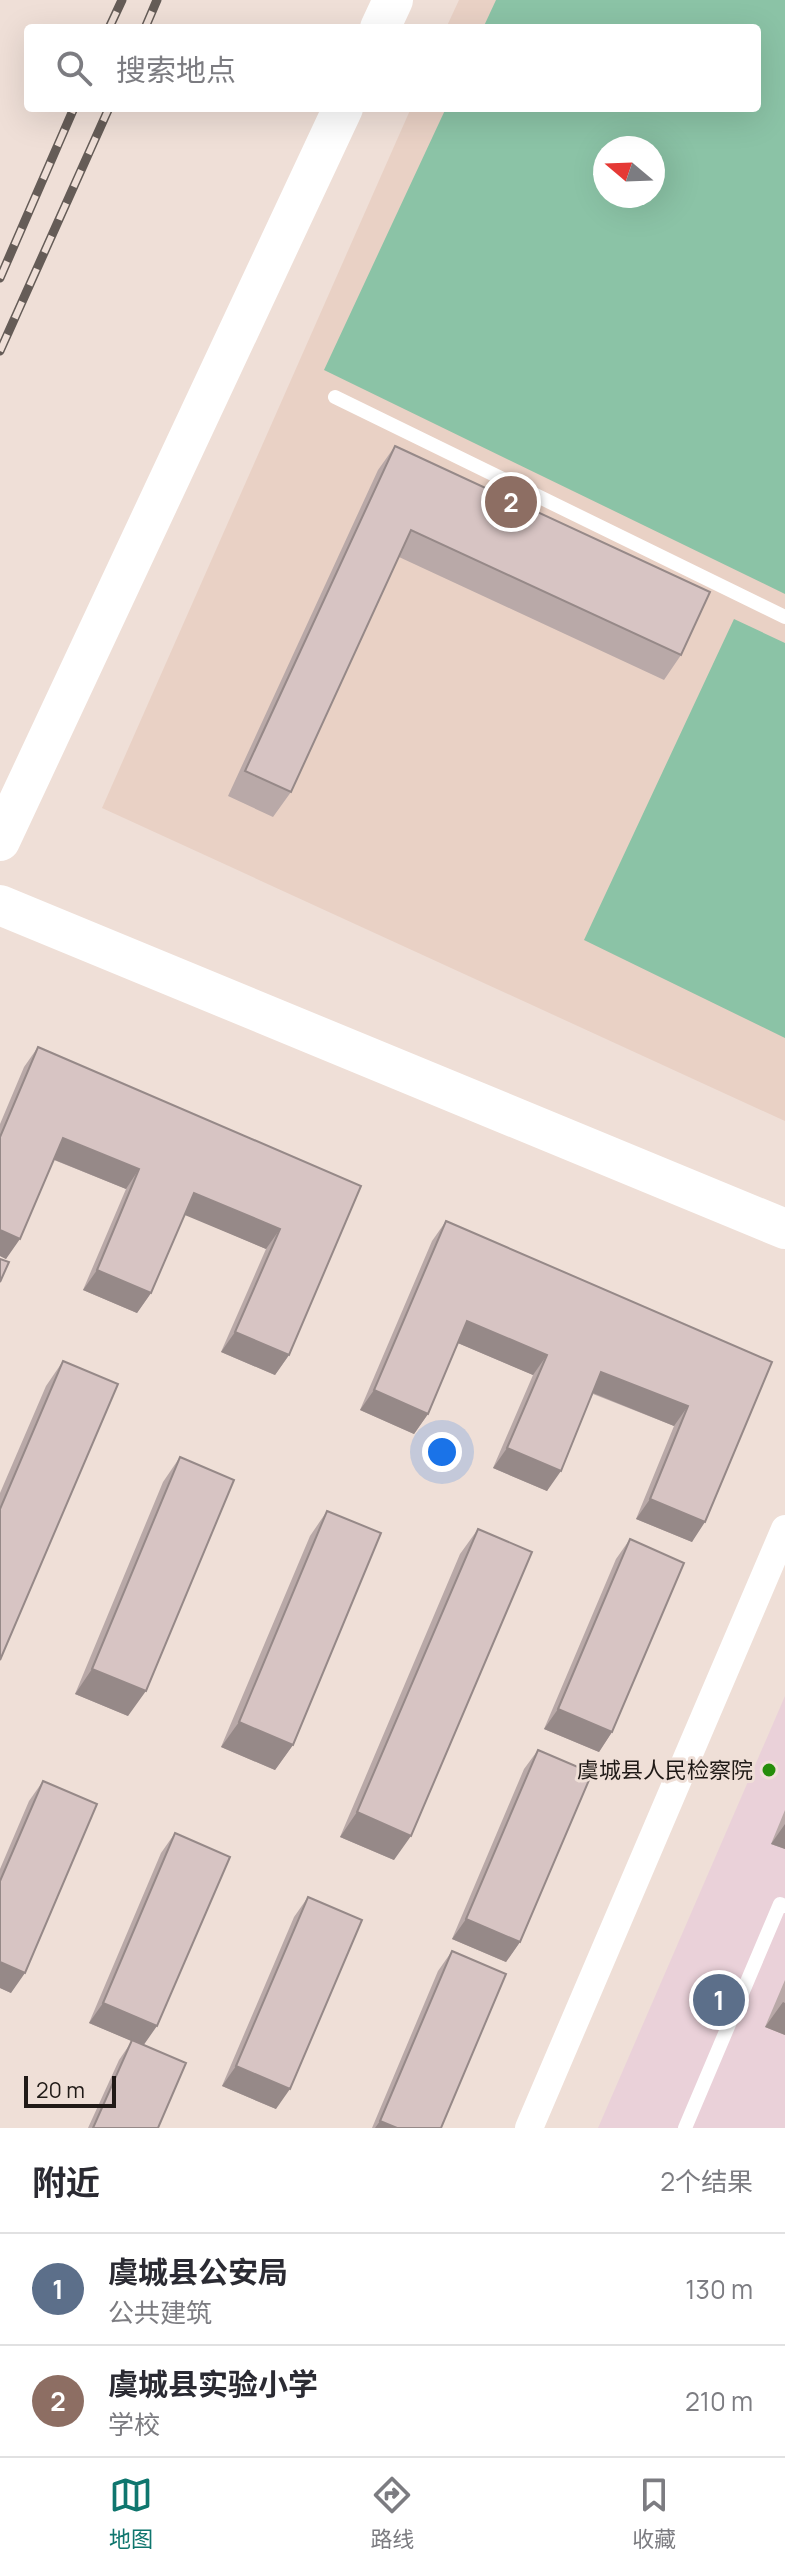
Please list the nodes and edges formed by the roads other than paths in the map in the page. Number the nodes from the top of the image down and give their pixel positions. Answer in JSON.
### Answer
{"nodes":[{"id":1,"x":393,"y":0,"type":"edge"},
{"id":2,"x":382,"y":24,"type":"edge"},
{"id":3,"x":341,"y":112,"type":"edge"},
{"id":4,"x":335,"y":397,"type":"dead end"},
{"id":5,"x":785,"y":617,"type":"edge"},
{"id":6,"x":0,"y":841,"type":"edge"},
{"id":7,"x":0,"y":905,"type":"edge"},
{"id":8,"x":785,"y":1229,"type":"edge"},
{"id":9,"x":785,"y":1529,"type":"edge"},
{"id":10,"x":785,"y":1906,"type":"edge"},
{"id":11,"x":529,"y":2128,"type":"edge"},
{"id":12,"x":685,"y":2128,"type":"edge"}],
"edges":[{"from":1,"to":2,"type":"street"},
{"from":3,"to":6,"type":"street"},
{"from":4,"to":5,"type":"lane"},
{"from":7,"to":8,"type":"street"},
{"from":9,"to":11,"type":"street"},
{"from":10,"to":12,"type":"lane"}]}
